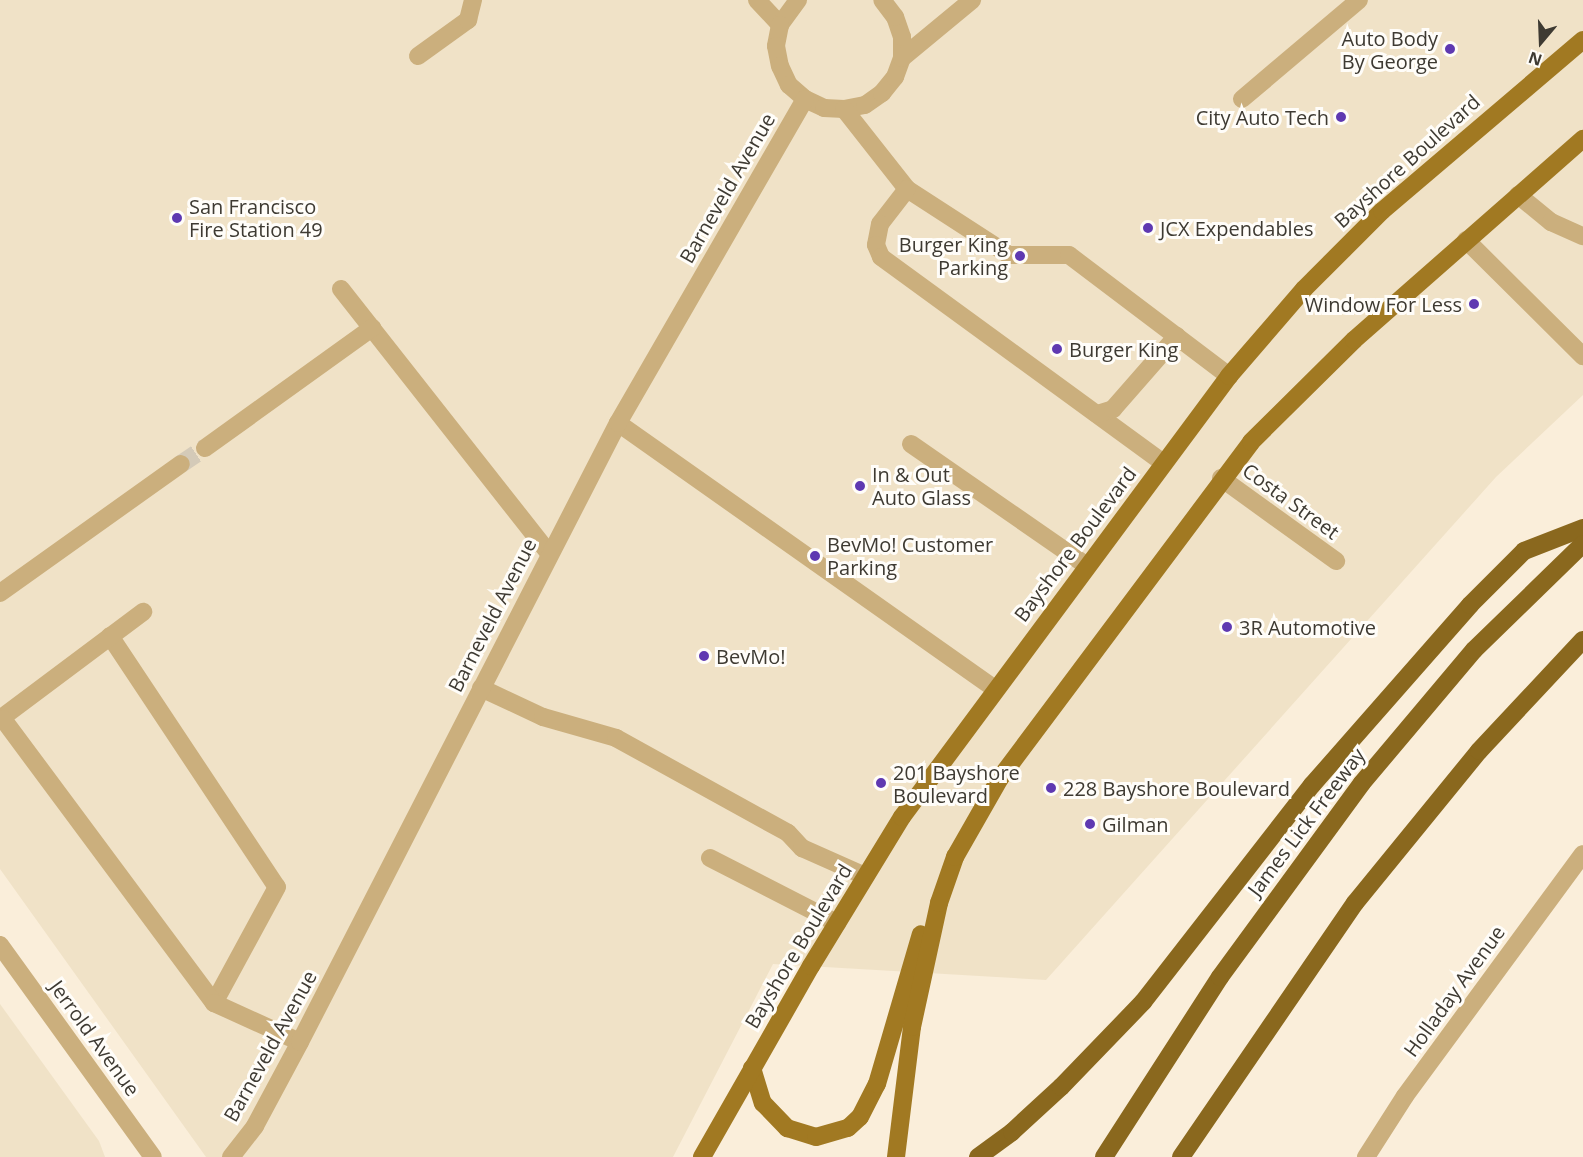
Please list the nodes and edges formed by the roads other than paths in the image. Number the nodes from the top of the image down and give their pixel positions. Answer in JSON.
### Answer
{"nodes":[{"id":1,"x":473,"y":0,"type":"edge"},
{"id":2,"x":757,"y":0,"type":"edge"},
{"id":3,"x":798,"y":0,"type":"edge"},
{"id":4,"x":882,"y":0,"type":"edge"},
{"id":5,"x":972,"y":0,"type":"edge"},
{"id":6,"x":1359,"y":0,"type":"edge"},
{"id":7,"x":780,"y":25,"type":"junction"},
{"id":8,"x":1583,"y":40,"type":"edge"},
{"id":9,"x":418,"y":56,"type":"dead end"},
{"id":10,"x":902,"y":58,"type":"junction"},
{"id":11,"x":805,"y":99,"type":"junction"},
{"id":12,"x":1242,"y":99,"type":"dead end"},
{"id":13,"x":844,"y":109,"type":"junction"},
{"id":14,"x":1583,"y":139,"type":"edge"},
{"id":15,"x":907,"y":189,"type":"junction"},
{"id":16,"x":1518,"y":195,"type":"junction"},
{"id":17,"x":1583,"y":236,"type":"edge"},
{"id":18,"x":1466,"y":240,"type":"junction"},
{"id":19,"x":341,"y":289,"type":"dead end"},
{"id":20,"x":372,"y":328,"type":"junction"},
{"id":21,"x":1177,"y":336,"type":"junction"},
{"id":22,"x":1583,"y":356,"type":"edge"},
{"id":23,"x":1229,"y":376,"type":"junction"},
{"id":24,"x":1096,"y":414,"type":"junction"},
{"id":25,"x":618,"y":423,"type":"junction"},
{"id":26,"x":911,"y":444,"type":"dead end"},
{"id":27,"x":206,"y":448,"type":"tunnel mouth"},
{"id":28,"x":1164,"y":463,"type":"junction"},
{"id":29,"x":181,"y":464,"type":"tunnel mouth"},
{"id":30,"x":1221,"y":478,"type":"junction"},
{"id":31,"x":1583,"y":528,"type":"edge"},
{"id":32,"x":1583,"y":544,"type":"edge"},
{"id":33,"x":549,"y":553,"type":"junction"},
{"id":34,"x":1336,"y":561,"type":"dead end"},
{"id":35,"x":1087,"y":566,"type":"junction"},
{"id":36,"x":0,"y":593,"type":"edge"},
{"id":37,"x":143,"y":612,"type":"dead end"},
{"id":38,"x":110,"y":636,"type":"junction"},
{"id":39,"x":1583,"y":640,"type":"edge"},
{"id":40,"x":481,"y":688,"type":"junction"},
{"id":41,"x":995,"y":689,"type":"junction"},
{"id":42,"x":2,"y":719,"type":"edge"},
{"id":43,"x":1583,"y":854,"type":"edge"},
{"id":44,"x":956,"y":857,"type":"junction"},
{"id":45,"x":710,"y":858,"type":"dead end"},
{"id":46,"x":865,"y":876,"type":"junction"},
{"id":47,"x":837,"y":923,"type":"junction"},
{"id":48,"x":0,"y":946,"type":"edge"},
{"id":49,"x":214,"y":1003,"type":"junction"},
{"id":50,"x":300,"y":1042,"type":"junction"},
{"id":51,"x":752,"y":1068,"type":"junction"},
{"id":52,"x":153,"y":1157,"type":"edge"},
{"id":53,"x":231,"y":1157,"type":"edge"},
{"id":54,"x":702,"y":1157,"type":"edge"},
{"id":55,"x":896,"y":1157,"type":"edge"},
{"id":56,"x":978,"y":1157,"type":"edge"},
{"id":57,"x":1104,"y":1157,"type":"edge"},
{"id":58,"x":1181,"y":1157,"type":"edge"},
{"id":59,"x":1366,"y":1157,"type":"edge"}],
"edges":[{"from":1,"to":9,"type":"street"},
{"from":2,"to":7,"type":"street"},
{"from":3,"to":7,"type":"street"},
{"from":4,"to":10,"type":"street"},
{"from":5,"to":10,"type":"street"},
{"from":6,"to":12,"type":"street"},
{"from":7,"to":11,"type":"street"},
{"from":8,"to":23,"type":"main road","name":"Bayshore Boulevard"},
{"from":10,"to":13,"type":"street"},
{"from":11,"to":13,"type":"street"},
{"from":11,"to":25,"type":"street","name":"Barneveld Avenue"},
{"from":13,"to":15,"type":"street"},
{"from":14,"to":16,"type":"main road"},
{"from":15,"to":21,"type":"street"},
{"from":15,"to":24,"type":"street"},
{"from":16,"to":17,"type":"street"},
{"from":16,"to":18,"type":"main road"},
{"from":18,"to":22,"type":"street"},
{"from":18,"to":30,"type":"main road"},
{"from":19,"to":20,"type":"street"},
{"from":20,"to":27,"type":"street"},
{"from":20,"to":33,"type":"street"},
{"from":21,"to":23,"type":"street"},
{"from":21,"to":24,"type":"street"},
{"from":23,"to":28,"type":"main road","name":"Bayshore Boulevard"},
{"from":24,"to":28,"type":"street"},
{"from":25,"to":33,"type":"street","name":"Barneveld Avenue"},
{"from":25,"to":41,"type":"street"},
{"from":26,"to":35,"type":"street"},
{"from":28,"to":35,"type":"main road","name":"Bayshore Boulevard"},
{"from":29,"to":36,"type":"street"},
{"from":30,"to":34,"type":"street","name":"Costa Street"},
{"from":30,"to":44,"type":"main road"},
{"from":31,"to":56,"type":"highway"},
{"from":32,"to":57,"type":"highway","name":"James Lick Freeway"},
{"from":33,"to":40,"type":"street","name":"Barneveld Avenue"},
{"from":35,"to":41,"type":"main road","name":"Bayshore Boulevard"},
{"from":37,"to":38,"type":"street"},
{"from":38,"to":42,"type":"street"},
{"from":38,"to":49,"type":"street"},
{"from":39,"to":58,"type":"highway"},
{"from":40,"to":46,"type":"street"},
{"from":40,"to":50,"type":"street","name":"Barneveld Avenue"},
{"from":41,"to":46,"type":"main road","name":"Bayshore Boulevard"},
{"from":42,"to":49,"type":"street"},
{"from":43,"to":59,"type":"street","name":"Holladay Avenue"},
{"from":44,"to":51,"type":"main road"},
{"from":44,"to":55,"type":"main road"},
{"from":45,"to":47,"type":"street"},
{"from":46,"to":47,"type":"main road","name":"Bayshore Boulevard"},
{"from":47,"to":51,"type":"main road","name":"Bayshore Boulevard"},
{"from":48,"to":52,"type":"street","name":"Jerrold Avenue"},
{"from":49,"to":50,"type":"street"},
{"from":50,"to":53,"type":"street","name":"Barneveld Avenue"},
{"from":51,"to":54,"type":"main road","name":"Bayshore Boulevard"}]}
